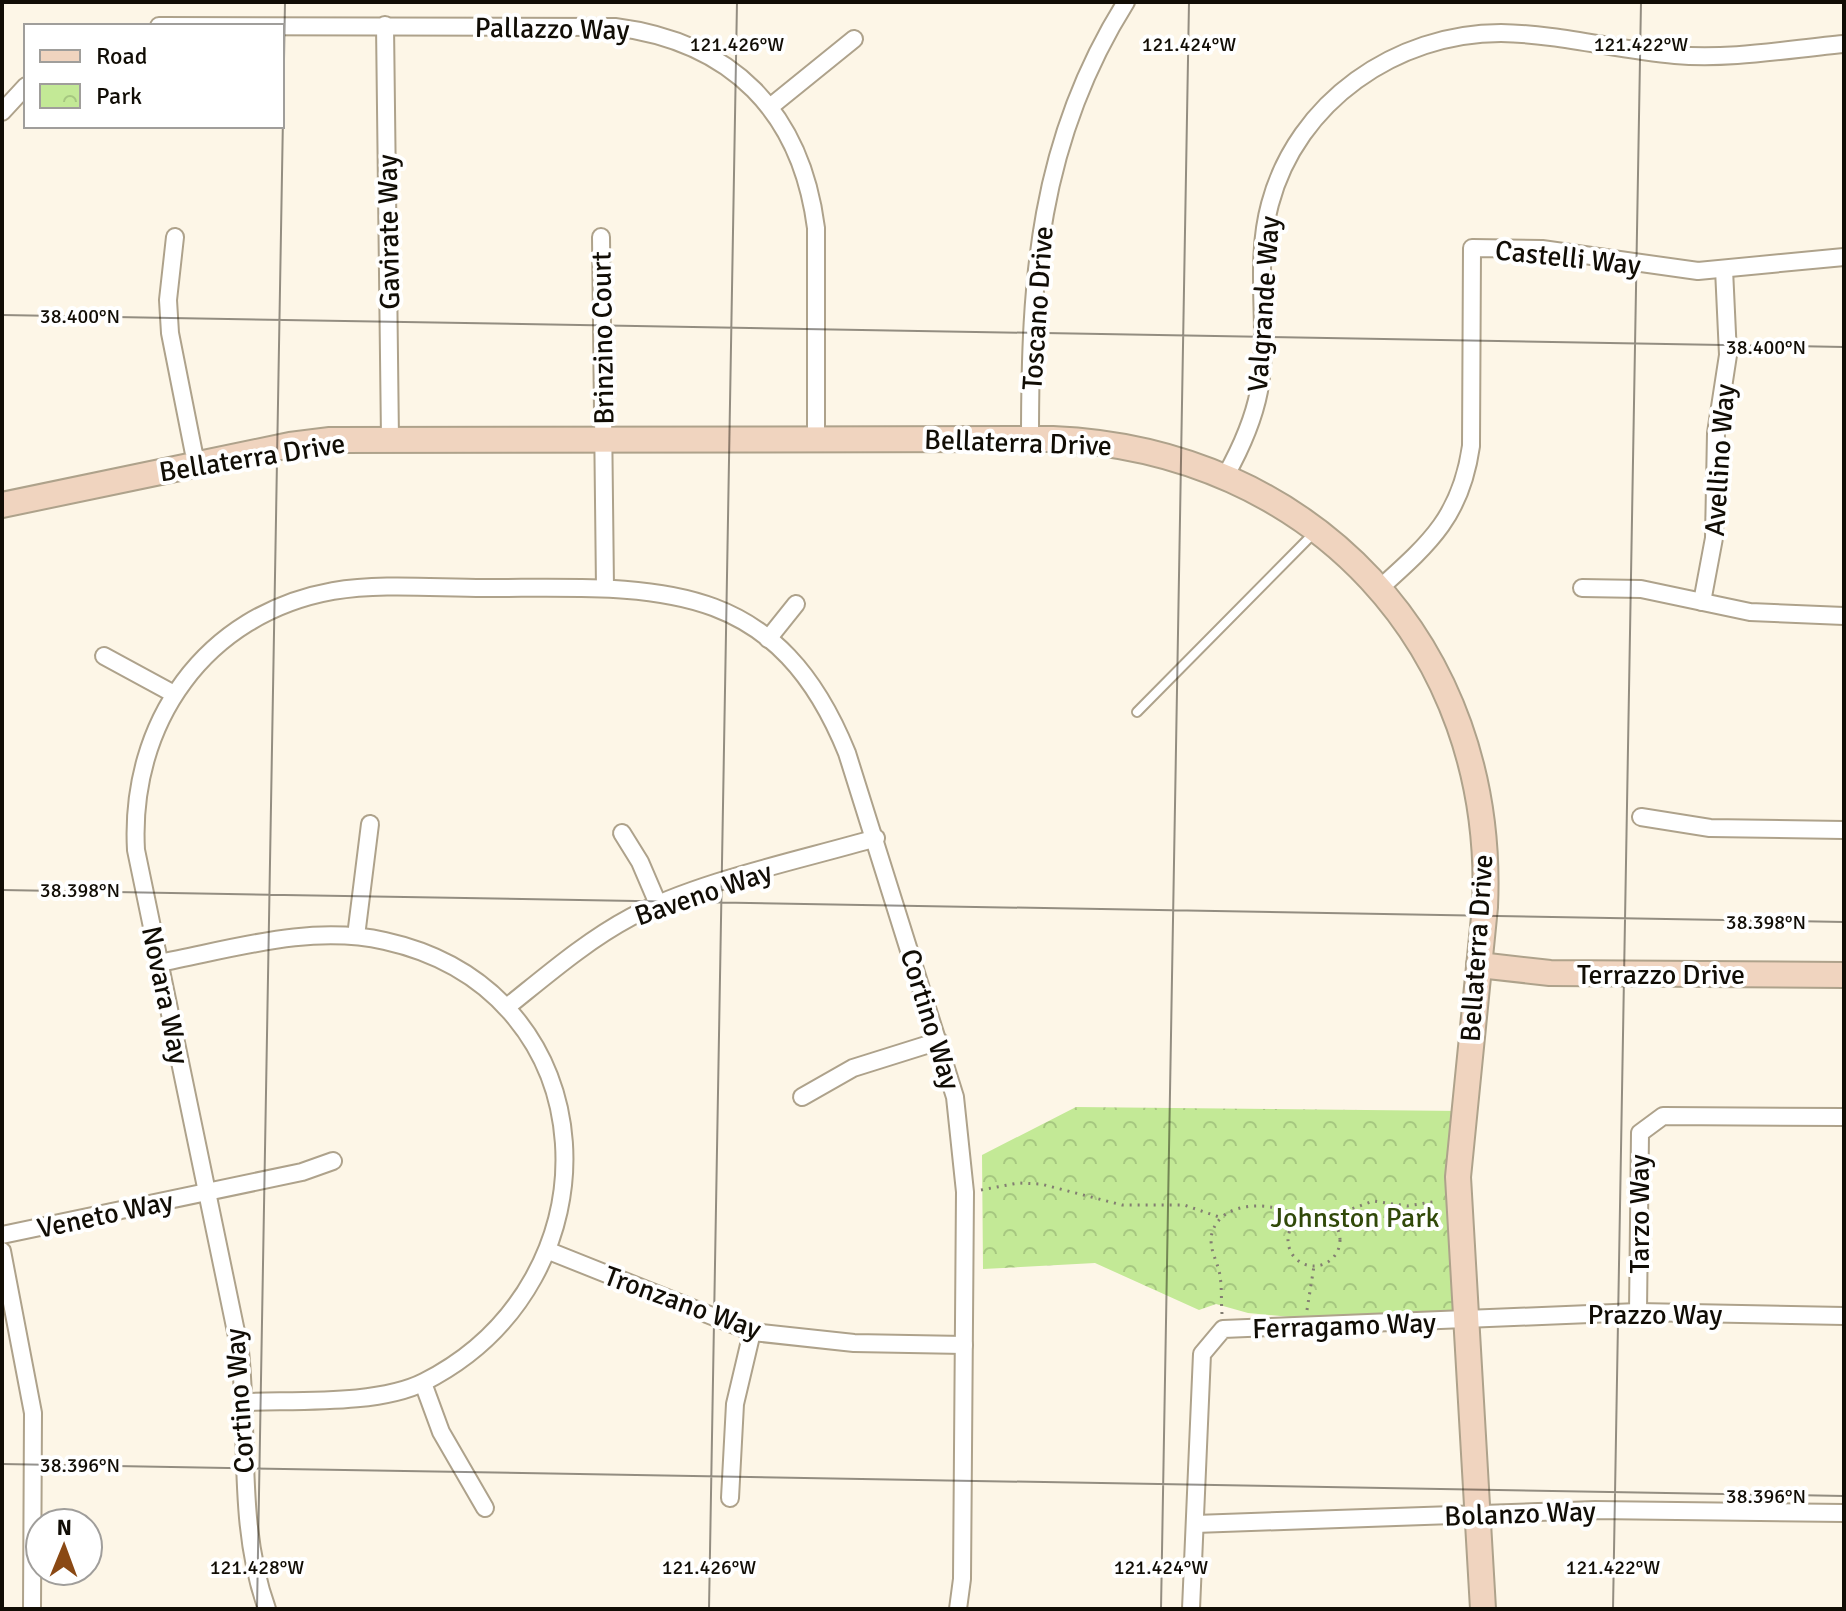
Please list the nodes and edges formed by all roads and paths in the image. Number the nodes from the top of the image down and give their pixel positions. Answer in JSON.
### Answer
{"nodes":[{"id":1,"x":1126,"y":2,"type":"edge"},
{"id":2,"x":284,"y":25,"type":"edge"},
{"id":3,"x":385,"y":25,"type":"junction"},
{"id":4,"x":854,"y":39,"type":"dead end"},
{"id":5,"x":1844,"y":44,"type":"edge"},
{"id":6,"x":24,"y":88,"type":"edge"},
{"id":7,"x":770,"y":107,"type":"junction"},
{"id":8,"x":2,"y":112,"type":"edge"},
{"id":9,"x":175,"y":237,"type":"dead end"},
{"id":10,"x":601,"y":237,"type":"dead end"},
{"id":11,"x":1844,"y":257,"type":"edge"},
{"id":12,"x":1724,"y":269,"type":"junction"},
{"id":13,"x":390,"y":439,"type":"junction"},
{"id":14,"x":603,"y":439,"type":"junction"},
{"id":15,"x":816,"y":439,"type":"junction"},
{"id":16,"x":1030,"y":439,"type":"junction"},
{"id":17,"x":196,"y":464,"type":"junction"},
{"id":18,"x":1226,"y":475,"type":"junction"},
{"id":19,"x":2,"y":502,"type":"edge"},
{"id":20,"x":1317,"y":530,"type":"junction"},
{"id":21,"x":605,"y":588,"type":"junction"},
{"id":22,"x":1380,"y":588,"type":"junction"},
{"id":23,"x":1582,"y":588,"type":"dead end"},
{"id":24,"x":1702,"y":602,"type":"junction"},
{"id":25,"x":796,"y":604,"type":"dead end"},
{"id":26,"x":1844,"y":616,"type":"edge"},
{"id":27,"x":768,"y":639,"type":"junction"},
{"id":28,"x":104,"y":656,"type":"dead end"},
{"id":29,"x":174,"y":694,"type":"junction"},
{"id":30,"x":1137,"y":712,"type":"dead end"},
{"id":31,"x":1641,"y":817,"type":"dead end"},
{"id":32,"x":370,"y":824,"type":"dead end"},
{"id":33,"x":1844,"y":830,"type":"edge"},
{"id":34,"x":622,"y":833,"type":"dead end"},
{"id":35,"x":876,"y":838,"type":"junction"},
{"id":36,"x":658,"y":904,"type":"junction"},
{"id":37,"x":356,"y":936,"type":"junction"},
{"id":38,"x":159,"y":963,"type":"junction"},
{"id":39,"x":1479,"y":965,"type":"junction"},
{"id":40,"x":1844,"y":975,"type":"edge"},
{"id":41,"x":507,"y":1007,"type":"junction"},
{"id":42,"x":939,"y":1041,"type":"junction"},
{"id":43,"x":802,"y":1097,"type":"dead end"},
{"id":44,"x":1844,"y":1117,"type":"edge"},
{"id":45,"x":333,"y":1161,"type":"dead end"},
{"id":46,"x":207,"y":1192,"type":"junction"},
{"id":47,"x":965,"y":1192,"type":"junction"},
{"id":48,"x":1459,"y":1200,"type":"junction"},
{"id":49,"x":1300,"y":1217,"type":"junction"},
{"id":50,"x":1330,"y":1217,"type":"junction"},
{"id":51,"x":1222,"y":1218,"type":"junction"},
{"id":52,"x":2,"y":1235,"type":"edge"},
{"id":53,"x":2,"y":1251,"type":"edge"},
{"id":54,"x":549,"y":1251,"type":"junction"},
{"id":55,"x":1314,"y":1266,"type":"junction"},
{"id":56,"x":1638,"y":1312,"type":"junction"},
{"id":57,"x":1844,"y":1316,"type":"edge"},
{"id":58,"x":1465,"y":1320,"type":"junction"},
{"id":59,"x":1307,"y":1326,"type":"junction"},
{"id":60,"x":1223,"y":1329,"type":"junction"},
{"id":61,"x":752,"y":1332,"type":"junction"},
{"id":62,"x":964,"y":1345,"type":"junction"},
{"id":63,"x":423,"y":1383,"type":"junction"},
{"id":64,"x":245,"y":1402,"type":"junction"},
{"id":65,"x":730,"y":1498,"type":"dead end"},
{"id":66,"x":485,"y":1508,"type":"dead end"},
{"id":67,"x":1844,"y":1513,"type":"edge"},
{"id":68,"x":1478,"y":1515,"type":"junction"},
{"id":69,"x":1195,"y":1524,"type":"junction"},
{"id":70,"x":32,"y":1609,"type":"edge"},
{"id":71,"x":267,"y":1609,"type":"edge"},
{"id":72,"x":958,"y":1609,"type":"edge"},
{"id":73,"x":1191,"y":1609,"type":"edge"},
{"id":74,"x":1483,"y":1609,"type":"edge"}],
"edges":[{"from":1,"to":16,"type":"street","name":"Toscano Drive"},
{"from":2,"to":3,"type":"street","name":"Pallazzo Way"},
{"from":3,"to":7,"type":"street","name":"Pallazzo Way"},
{"from":3,"to":13,"type":"street","name":"Gavirate Way"},
{"from":4,"to":7,"type":"street"},
{"from":5,"to":18,"type":"street","name":"Valgrande Way"},
{"from":6,"to":8,"type":"street"},
{"from":7,"to":15,"type":"street","name":"Pallazzo Way"},
{"from":9,"to":17,"type":"street"},
{"from":10,"to":14,"type":"street","name":"Brinzino Court"},
{"from":11,"to":12,"type":"street","name":"Castelli Way"},
{"from":12,"to":22,"type":"street","name":"Castelli Way"},
{"from":12,"to":24,"type":"street","name":"Avellino Way"},
{"from":13,"to":14,"type":"street","name":"Bellaterra Drive"},
{"from":13,"to":17,"type":"street","name":"Bellaterra Drive"},
{"from":14,"to":15,"type":"street","name":"Bellaterra Drive"},
{"from":14,"to":21,"type":"street","name":"Brinzino Court"},
{"from":15,"to":16,"type":"street","name":"Bellaterra Drive"},
{"from":16,"to":18,"type":"street","name":"Bellaterra Drive"},
{"from":17,"to":19,"type":"street","name":"Bellaterra Drive"},
{"from":18,"to":20,"type":"street","name":"Bellaterra Drive"},
{"from":20,"to":22,"type":"street","name":"Bellaterra Drive"},
{"from":20,"to":30,"type":"lane"},
{"from":21,"to":27,"type":"street","name":"Cortino Way"},
{"from":21,"to":29,"type":"street","name":"Novara Way"},
{"from":22,"to":39,"type":"street","name":"Bellaterra Drive"},
{"from":23,"to":24,"type":"street"},
{"from":24,"to":26,"type":"street"},
{"from":25,"to":27,"type":"street"},
{"from":27,"to":35,"type":"street","name":"Cortino Way"},
{"from":28,"to":29,"type":"street"},
{"from":29,"to":38,"type":"street","name":"Novara Way"},
{"from":31,"to":33,"type":"street"},
{"from":32,"to":37,"type":"street"},
{"from":34,"to":36,"type":"street"},
{"from":35,"to":36,"type":"street","name":"Baveno Way"},
{"from":35,"to":42,"type":"street","name":"Cortino Way"},
{"from":36,"to":41,"type":"street","name":"Baveno Way"},
{"from":37,"to":38,"type":"street"},
{"from":37,"to":41,"type":"street"},
{"from":38,"to":46,"type":"street","name":"Novara Way"},
{"from":39,"to":40,"type":"street","name":"Terrazzo Drive"},
{"from":39,"to":48,"type":"street","name":"Bellaterra Drive"},
{"from":41,"to":54,"type":"street"},
{"from":42,"to":43,"type":"street"},
{"from":42,"to":47,"type":"street","name":"Cortino Way"},
{"from":44,"to":56,"type":"street","name":"Tarzo Way"},
{"from":45,"to":46,"type":"street","name":"Veneto Way"},
{"from":46,"to":52,"type":"street","name":"Veneto Way"},
{"from":46,"to":64,"type":"street","name":"Cortino Way"},
{"from":47,"to":51,"type":"path"},
{"from":47,"to":62,"type":"street","name":"Cortino Way"},
{"from":48,"to":50,"type":"path"},
{"from":48,"to":58,"type":"street","name":"Bellaterra Drive"},
{"from":49,"to":50,"type":"path"},
{"from":49,"to":51,"type":"path"},
{"from":49,"to":55,"type":"path"},
{"from":50,"to":55,"type":"path"},
{"from":51,"to":60,"type":"path"},
{"from":53,"to":70,"type":"street"},
{"from":54,"to":61,"type":"street","name":"Tronzano Way"},
{"from":54,"to":63,"type":"street"},
{"from":55,"to":59,"type":"path"},
{"from":56,"to":57,"type":"street","name":"Prazzo Way"},
{"from":56,"to":58,"type":"street","name":"Prazzo Way"},
{"from":58,"to":59,"type":"street","name":"Ferragamo Way"},
{"from":58,"to":68,"type":"street","name":"Bellaterra Drive"},
{"from":59,"to":60,"type":"street","name":"Ferragamo Way"},
{"from":60,"to":69,"type":"street","name":"Ferragamo Way"},
{"from":61,"to":62,"type":"street","name":"Tronzano Way"},
{"from":61,"to":65,"type":"street"},
{"from":62,"to":72,"type":"street","name":"Cortino Way"},
{"from":63,"to":64,"type":"street"},
{"from":63,"to":66,"type":"street"},
{"from":64,"to":71,"type":"street","name":"Cortino Way"},
{"from":67,"to":68,"type":"street","name":"Bolanzo Way"},
{"from":68,"to":69,"type":"street","name":"Bolanzo Way"},
{"from":68,"to":74,"type":"street","name":"Bellaterra Drive"},
{"from":69,"to":73,"type":"street","name":"Ferragamo Way"}]}
